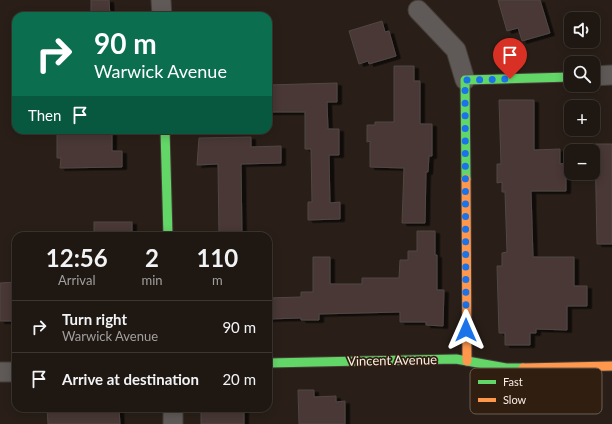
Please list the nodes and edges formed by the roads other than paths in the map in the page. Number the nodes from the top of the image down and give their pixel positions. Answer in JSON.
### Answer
{"nodes":[{"id":1,"x":161,"y":0,"type":"edge"},
{"id":2,"x":418,"y":10,"type":"dead end"},
{"id":3,"x":162,"y":12,"type":"edge"},
{"id":4,"x":612,"y":75,"type":"edge"},
{"id":5,"x":600,"y":76,"type":"edge"},
{"id":6,"x":564,"y":77,"type":"edge"},
{"id":7,"x":465,"y":80,"type":"junction"},
{"id":8,"x":165,"y":134,"type":"edge"},
{"id":9,"x":168,"y":232,"type":"edge"},
{"id":10,"x":467,"y":361,"type":"junction"},
{"id":11,"x":272,"y":363,"type":"edge"},
{"id":12,"x":612,"y":366,"type":"edge"},
{"id":13,"x":0,"y":372,"type":"edge"},
{"id":14,"x":12,"y":372,"type":"edge"},
{"id":15,"x":173,"y":412,"type":"edge"},
{"id":16,"x":173,"y":424,"type":"edge"}],
"edges":[{"from":1,"to":3,"type":"street"},
{"from":2,"to":7,"type":"street"},
{"from":4,"to":5,"type":"street"},
{"from":6,"to":7,"type":"street"},
{"from":7,"to":10,"type":"street"},
{"from":8,"to":9,"type":"street"},
{"from":10,"to":11,"type":"street","name":"Vincent Avenue"},
{"from":10,"to":12,"type":"street","name":"Vincent Avenue"},
{"from":13,"to":14,"type":"street"},
{"from":15,"to":16,"type":"street"}]}
